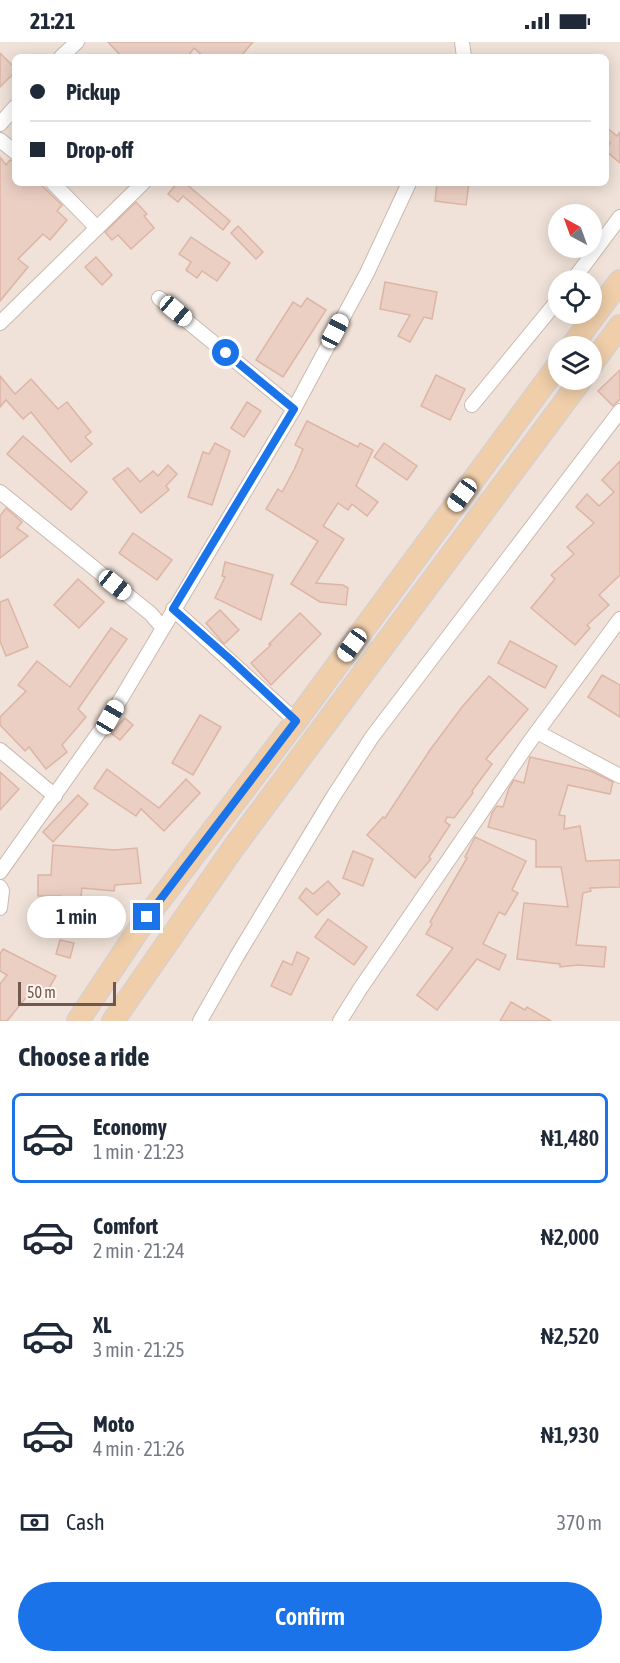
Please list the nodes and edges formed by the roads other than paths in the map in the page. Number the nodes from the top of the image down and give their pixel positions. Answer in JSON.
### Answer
{"nodes":[{"id":1,"x":77,"y":42,"type":"edge"},
{"id":2,"x":64,"y":54,"type":"edge"},
{"id":3,"x":12,"y":110,"type":"edge"},
{"id":4,"x":0,"y":124,"type":"edge"},
{"id":5,"x":0,"y":140,"type":"edge"},
{"id":6,"x":12,"y":150,"type":"edge"},
{"id":7,"x":56,"y":186,"type":"edge"},
{"id":8,"x":140,"y":186,"type":"edge"},
{"id":9,"x":408,"y":186,"type":"edge"},
{"id":10,"x":620,"y":217,"type":"edge"},
{"id":11,"x":97,"y":228,"type":"junction"},
{"id":12,"x":580,"y":270,"type":"edge"},
{"id":13,"x":620,"y":281,"type":"edge"},
{"id":14,"x":159,"y":298,"type":"dead end"},
{"id":15,"x":548,"y":312,"type":"edge"},
{"id":16,"x":0,"y":323,"type":"edge"},
{"id":17,"x":620,"y":326,"type":"edge"},
{"id":18,"x":579,"y":336,"type":"edge"},
{"id":19,"x":602,"y":350,"type":"edge"},
{"id":20,"x":548,"y":379,"type":"edge"},
{"id":21,"x":573,"y":390,"type":"edge"},
{"id":22,"x":472,"y":405,"type":"dead end"},
{"id":23,"x":294,"y":409,"type":"junction"},
{"id":24,"x":620,"y":411,"type":"edge"},
{"id":25,"x":0,"y":492,"type":"edge"},
{"id":26,"x":173,"y":609,"type":"junction"},
{"id":27,"x":620,"y":619,"type":"edge"},
{"id":28,"x":162,"y":627,"type":"junction"},
{"id":29,"x":296,"y":721,"type":"junction"},
{"id":30,"x":537,"y":732,"type":"junction"},
{"id":31,"x":0,"y":750,"type":"edge"},
{"id":32,"x":620,"y":776,"type":"edge"},
{"id":33,"x":55,"y":796,"type":"junction"},
{"id":34,"x":0,"y":872,"type":"edge"},
{"id":35,"x":0,"y":887,"type":"edge"},
{"id":36,"x":0,"y":908,"type":"edge"},
{"id":37,"x":78,"y":1021,"type":"edge"},
{"id":38,"x":113,"y":1021,"type":"edge"},
{"id":39,"x":200,"y":1021,"type":"edge"},
{"id":40,"x":340,"y":1021,"type":"edge"}],
"edges":[{"from":1,"to":2,"type":"street"},
{"from":3,"to":4,"type":"street"},
{"from":5,"to":6,"type":"street"},
{"from":7,"to":11,"type":"street"},
{"from":8,"to":11,"type":"street"},
{"from":9,"to":23,"type":"street"},
{"from":10,"to":12,"type":"street"},
{"from":11,"to":16,"type":"street"},
{"from":13,"to":18,"type":"main road"},
{"from":14,"to":23,"type":"street"},
{"from":15,"to":22,"type":"street"},
{"from":17,"to":19,"type":"main road"},
{"from":20,"to":29,"type":"main road"},
{"from":21,"to":38,"type":"main road"},
{"from":23,"to":26,"type":"street"},
{"from":24,"to":39,"type":"street"},
{"from":25,"to":28,"type":"street"},
{"from":26,"to":28,"type":"street"},
{"from":26,"to":29,"type":"street"},
{"from":27,"to":30,"type":"street"},
{"from":28,"to":33,"type":"street"},
{"from":29,"to":37,"type":"main road"},
{"from":30,"to":32,"type":"street"},
{"from":30,"to":40,"type":"street"},
{"from":31,"to":33,"type":"street"},
{"from":33,"to":34,"type":"street"},
{"from":35,"to":36,"type":"street"}]}
